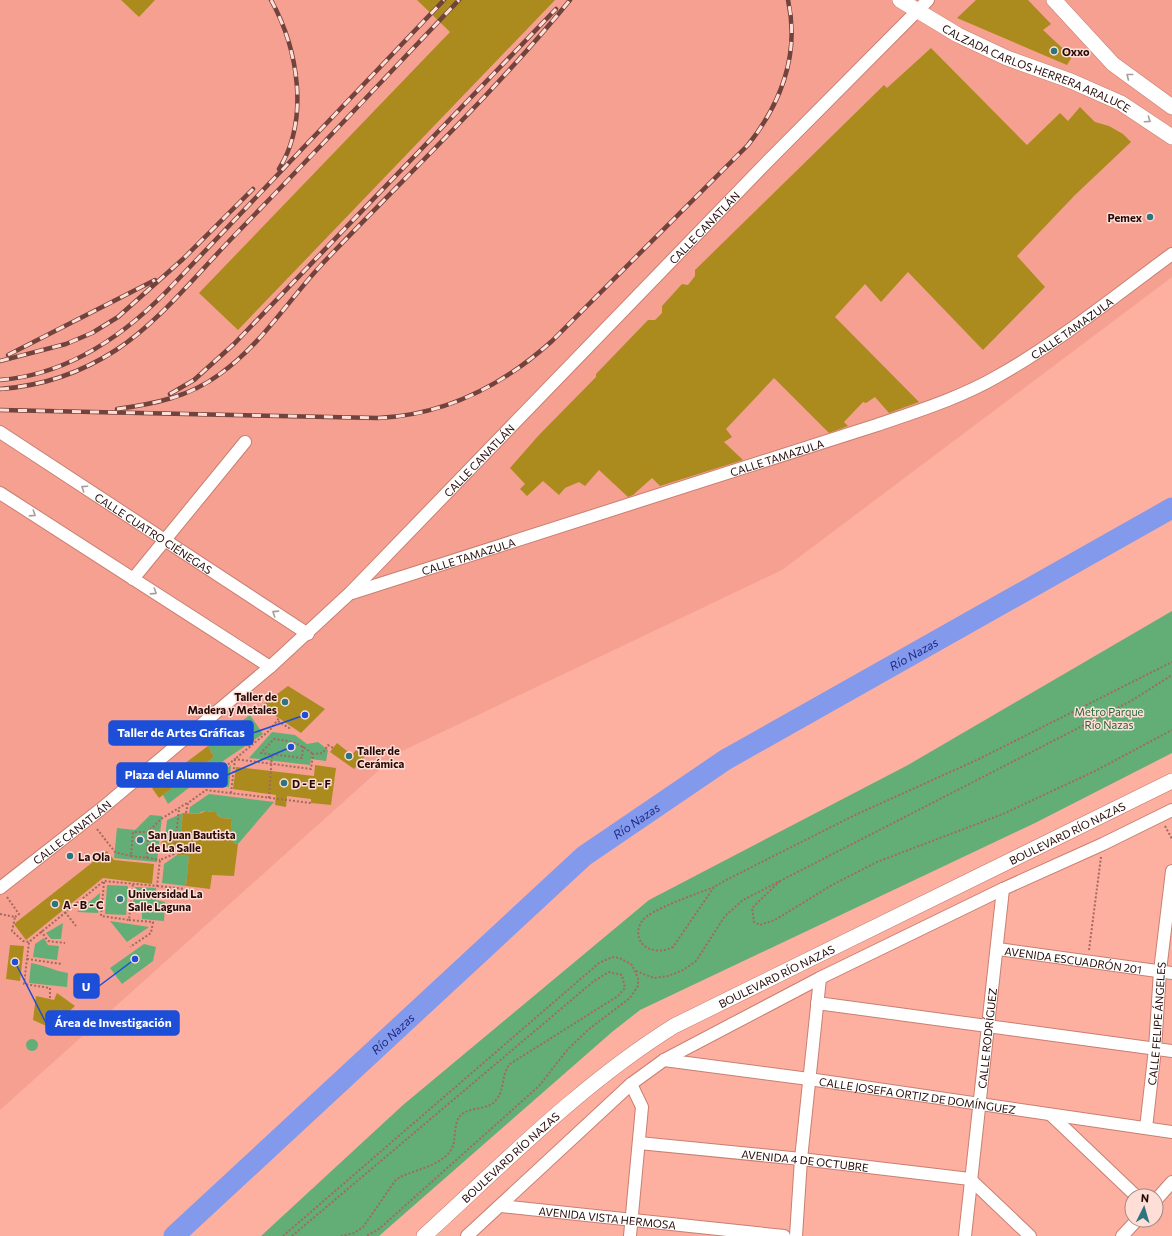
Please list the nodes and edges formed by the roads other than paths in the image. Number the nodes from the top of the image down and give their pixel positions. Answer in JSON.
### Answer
{"nodes":[{"id":1,"x":900,"y":0,"type":"edge"},
{"id":2,"x":928,"y":0,"type":"edge"},
{"id":3,"x":1054,"y":0,"type":"edge"},
{"id":4,"x":916,"y":11,"type":"junction"},
{"id":5,"x":1172,"y":107,"type":"edge"},
{"id":6,"x":1172,"y":137,"type":"edge"},
{"id":7,"x":1172,"y":254,"type":"edge"},
{"id":8,"x":0,"y":432,"type":"edge"},
{"id":9,"x":245,"y":442,"type":"dead end"},
{"id":10,"x":0,"y":493,"type":"edge"},
{"id":11,"x":164,"y":541,"type":"junction"},
{"id":12,"x":133,"y":579,"type":"junction"},
{"id":13,"x":350,"y":593,"type":"junction"},
{"id":14,"x":308,"y":634,"type":"junction"},
{"id":15,"x":270,"y":667,"type":"junction"},
{"id":16,"x":1172,"y":781,"type":"edge"},
{"id":17,"x":1172,"y":810,"type":"edge"},
{"id":18,"x":1172,"y":871,"type":"edge"},
{"id":19,"x":1003,"y":889,"type":"junction"},
{"id":20,"x":3,"y":893,"type":"edge"},
{"id":21,"x":998,"y":949,"type":"junction"},
{"id":22,"x":1160,"y":971,"type":"junction"},
{"id":23,"x":1172,"y":973,"type":"edge"},
{"id":24,"x":820,"y":978,"type":"junction"},
{"id":25,"x":817,"y":1003,"type":"junction"},
{"id":26,"x":989,"y":1027,"type":"junction"},
{"id":27,"x":1155,"y":1049,"type":"junction"},
{"id":28,"x":1172,"y":1051,"type":"edge"},
{"id":29,"x":664,"y":1060,"type":"junction"},
{"id":30,"x":809,"y":1079,"type":"junction"},
{"id":31,"x":631,"y":1084,"type":"junction"},
{"id":32,"x":980,"y":1105,"type":"junction"},
{"id":33,"x":1051,"y":1116,"type":"junction"},
{"id":34,"x":1146,"y":1128,"type":"junction"},
{"id":35,"x":1172,"y":1132,"type":"edge"},
{"id":36,"x":639,"y":1143,"type":"junction"},
{"id":37,"x":801,"y":1159,"type":"junction"},
{"id":38,"x":970,"y":1179,"type":"junction"},
{"id":39,"x":1172,"y":1182,"type":"edge"},
{"id":40,"x":1128,"y":1188,"type":"edge"},
{"id":41,"x":1164,"y":1191,"type":"edge"},
{"id":42,"x":501,"y":1206,"type":"junction"},
{"id":43,"x":631,"y":1221,"type":"junction"},
{"id":44,"x":1130,"y":1228,"type":"edge"},
{"id":45,"x":424,"y":1236,"type":"edge"},
{"id":46,"x":467,"y":1236,"type":"edge"},
{"id":47,"x":630,"y":1236,"type":"edge"},
{"id":48,"x":784,"y":1236,"type":"edge"},
{"id":49,"x":796,"y":1236,"type":"edge"},
{"id":50,"x":965,"y":1236,"type":"edge"},
{"id":51,"x":1030,"y":1236,"type":"edge"},
{"id":52,"x":1122,"y":1236,"type":"edge"}],
"edges":[{"from":1,"to":4,"type":"main road","name":"CALZADA CARLOS HERRERA ARALUCE"},
{"from":2,"to":4,"type":"street","name":"CALLE CANATLÁN"},
{"from":5,"to":3,"type":"main road","one_way":true},
{"from":4,"to":6,"type":"main road","name":"CALZADA CARLOS HERRERA ARALUCE","one_way":true},
{"from":4,"to":13,"type":"street","name":"CALLE CANATLÁN"},
{"from":7,"to":13,"type":"street","name":"CALLE TAMAZULA"},
{"from":11,"to":8,"type":"street","name":"CALLE CUATRO CIÉNEGAS","one_way":true},
{"from":9,"to":11,"type":"street"},
{"from":10,"to":12,"type":"street","one_way":true},
{"from":11,"to":12,"type":"street"},
{"from":14,"to":11,"type":"street","name":"CALLE CUATRO CIÉNEGAS","one_way":true},
{"from":12,"to":15,"type":"street","one_way":true},
{"from":13,"to":14,"type":"street","name":"CALLE CANATLÁN"},
{"from":14,"to":15,"type":"street","name":"CALLE CANATLÁN"},
{"from":15,"to":20,"type":"street","name":"CALLE CANATLÁN"},
{"from":16,"to":45,"type":"main road","name":"BOULEVARD RÍO NAZAS"},
{"from":17,"to":19,"type":"street","name":"BOULEVARD RÍO NAZAS"},
{"from":18,"to":22,"type":"street","name":"CALLE FELIPE ÁNGELES"},
{"from":19,"to":21,"type":"street","name":"CALLE RODRÍGUEZ"},
{"from":19,"to":24,"type":"street","name":"BOULEVARD RÍO NAZAS"},
{"from":21,"to":22,"type":"street","name":"AVENIDA ESCUADRÓN 201"},
{"from":21,"to":26,"type":"street","name":"CALLE RODRÍGUEZ"},
{"from":22,"to":23,"type":"street","name":"AVENIDA ESCUADRÓN 201"},
{"from":22,"to":27,"type":"street","name":"CALLE FELIPE ÁNGELES"},
{"from":24,"to":25,"type":"street"},
{"from":24,"to":29,"type":"street","name":"BOULEVARD RÍO NAZAS"},
{"from":25,"to":26,"type":"street"},
{"from":25,"to":30,"type":"street"},
{"from":26,"to":27,"type":"street"},
{"from":26,"to":32,"type":"street","name":"CALLE RODRÍGUEZ"},
{"from":27,"to":28,"type":"street"},
{"from":27,"to":34,"type":"street","name":"CALLE FELIPE ÁNGELES"},
{"from":29,"to":30,"type":"street","name":"CALLE JOSEFA ORTIZ DE DOMÍNGUEZ"},
{"from":29,"to":31,"type":"street","name":"BOULEVARD RÍO NAZAS"},
{"from":30,"to":32,"type":"street","name":"CALLE JOSEFA ORTIZ DE DOMÍNGUEZ"},
{"from":30,"to":37,"type":"street"},
{"from":31,"to":36,"type":"street"},
{"from":31,"to":42,"type":"street","name":"BOULEVARD RÍO NAZAS"},
{"from":32,"to":33,"type":"street","name":"CALLE JOSEFA ORTIZ DE DOMÍNGUEZ"},
{"from":32,"to":38,"type":"street","name":"CALLE RODRÍGUEZ"},
{"from":33,"to":34,"type":"street","name":"CALLE JOSEFA ORTIZ DE DOMÍNGUEZ"},
{"from":33,"to":40,"type":"street"},
{"from":34,"to":35,"type":"street","name":"CALLE JOSEFA ORTIZ DE DOMÍNGUEZ"},
{"from":36,"to":37,"type":"street","name":"AVENIDA 4 DE OCTUBRE"},
{"from":36,"to":43,"type":"street"},
{"from":37,"to":38,"type":"street","name":"AVENIDA 4 DE OCTUBRE"},
{"from":37,"to":49,"type":"street"},
{"from":38,"to":50,"type":"street","name":"CALLE RODRÍGUEZ"},
{"from":38,"to":51,"type":"street"},
{"from":39,"to":41,"type":"street"},
{"from":42,"to":43,"type":"street","name":"AVENIDA VISTA HERMOSA"},
{"from":42,"to":46,"type":"street","name":"BOULEVARD RÍO NAZAS"},
{"from":43,"to":47,"type":"street"},
{"from":43,"to":48,"type":"street","name":"AVENIDA VISTA HERMOSA"},
{"from":44,"to":52,"type":"street"}]}
